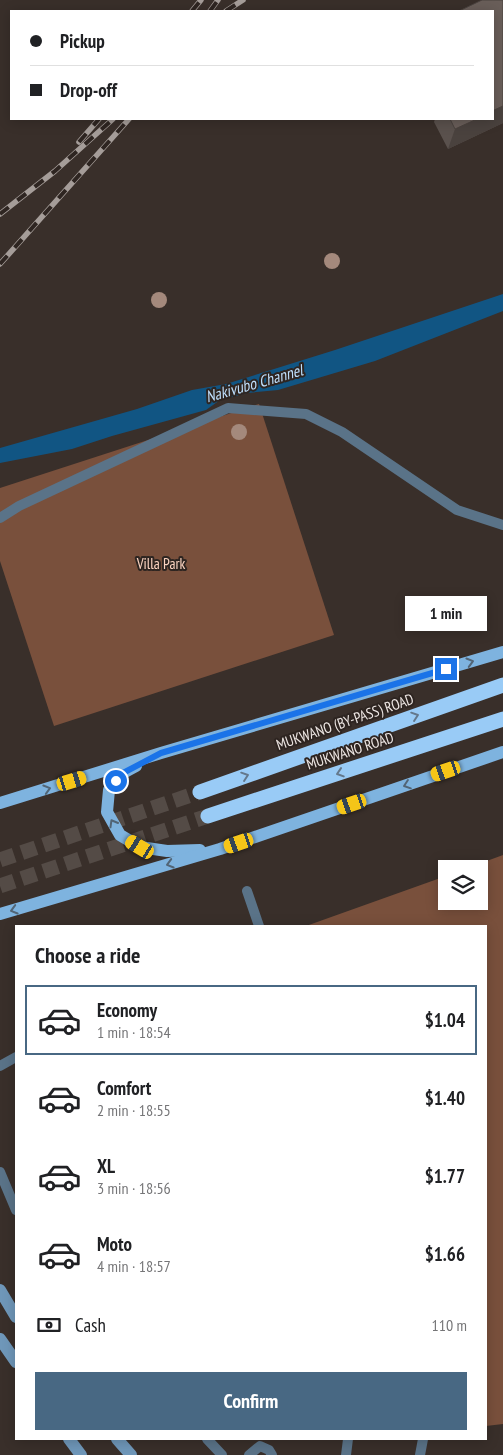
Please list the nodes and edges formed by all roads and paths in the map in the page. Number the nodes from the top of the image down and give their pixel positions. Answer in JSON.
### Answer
{"nodes":[{"id":1,"x":0,"y":518,"type":"edge"},
{"id":2,"x":503,"y":525,"type":"edge"},
{"id":3,"x":503,"y":652,"type":"edge"},
{"id":4,"x":503,"y":685,"type":"edge"},
{"id":5,"x":503,"y":719,"type":"edge"},
{"id":6,"x":503,"y":752,"type":"edge"},
{"id":7,"x":161,"y":753,"type":"junction"},
{"id":8,"x":200,"y":792,"type":"tunnel mouth"},
{"id":9,"x":0,"y":803,"type":"edge"},
{"id":10,"x":208,"y":816,"type":"tunnel mouth"},
{"id":11,"x":220,"y":849,"type":"junction"},
{"id":12,"x":247,"y":891,"type":"dead end"},
{"id":13,"x":0,"y":914,"type":"edge"},
{"id":14,"x":259,"y":925,"type":"edge"},
{"id":15,"x":15,"y":1058,"type":"edge"},
{"id":16,"x":0,"y":1066,"type":"edge"},
{"id":17,"x":0,"y":1172,"type":"edge"},
{"id":18,"x":15,"y":1208,"type":"edge"},
{"id":19,"x":0,"y":1290,"type":"edge"},
{"id":20,"x":15,"y":1315,"type":"edge"},
{"id":21,"x":0,"y":1339,"type":"edge"},
{"id":22,"x":15,"y":1361,"type":"edge"},
{"id":23,"x":70,"y":1440,"type":"edge"},
{"id":24,"x":118,"y":1440,"type":"edge"},
{"id":25,"x":208,"y":1440,"type":"edge"},
{"id":26,"x":348,"y":1440,"type":"edge"},
{"id":27,"x":424,"y":1440,"type":"edge"},
{"id":28,"x":81,"y":1455,"type":"edge"},
{"id":29,"x":131,"y":1455,"type":"edge"},
{"id":30,"x":222,"y":1455,"type":"edge"},
{"id":31,"x":249,"y":1455,"type":"edge"},
{"id":32,"x":272,"y":1455,"type":"edge"},
{"id":33,"x":346,"y":1455,"type":"edge"},
{"id":34,"x":420,"y":1455,"type":"edge"}],
"edges":[{"from":1,"to":2,"type":"lane"},
{"from":7,"to":3,"type":"main road","one_way":true},
{"from":8,"to":4,"type":"highway","name":"MUKWANO (BY-PASS) ROAD","one_way":true},
{"from":5,"to":10,"type":"highway","name":"MUKWANO ROAD","one_way":true},
{"from":6,"to":11,"type":"main road","one_way":true},
{"from":9,"to":7,"type":"main road","one_way":true},
{"from":11,"to":7,"type":"main road","one_way":true},
{"from":11,"to":13,"type":"main road","one_way":true},
{"from":12,"to":14,"type":"lane"},
{"from":15,"to":16,"type":"lane"},
{"from":17,"to":18,"type":"lane"},
{"from":19,"to":20,"type":"main road"},
{"from":21,"to":22,"type":"main road"},
{"from":23,"to":28,"type":"main road"},
{"from":24,"to":29,"type":"main road"},
{"from":25,"to":30,"type":"lane"},
{"from":26,"to":33,"type":"lane"},
{"from":27,"to":34,"type":"lane"},
{"from":31,"to":32,"type":"lane"}]}
